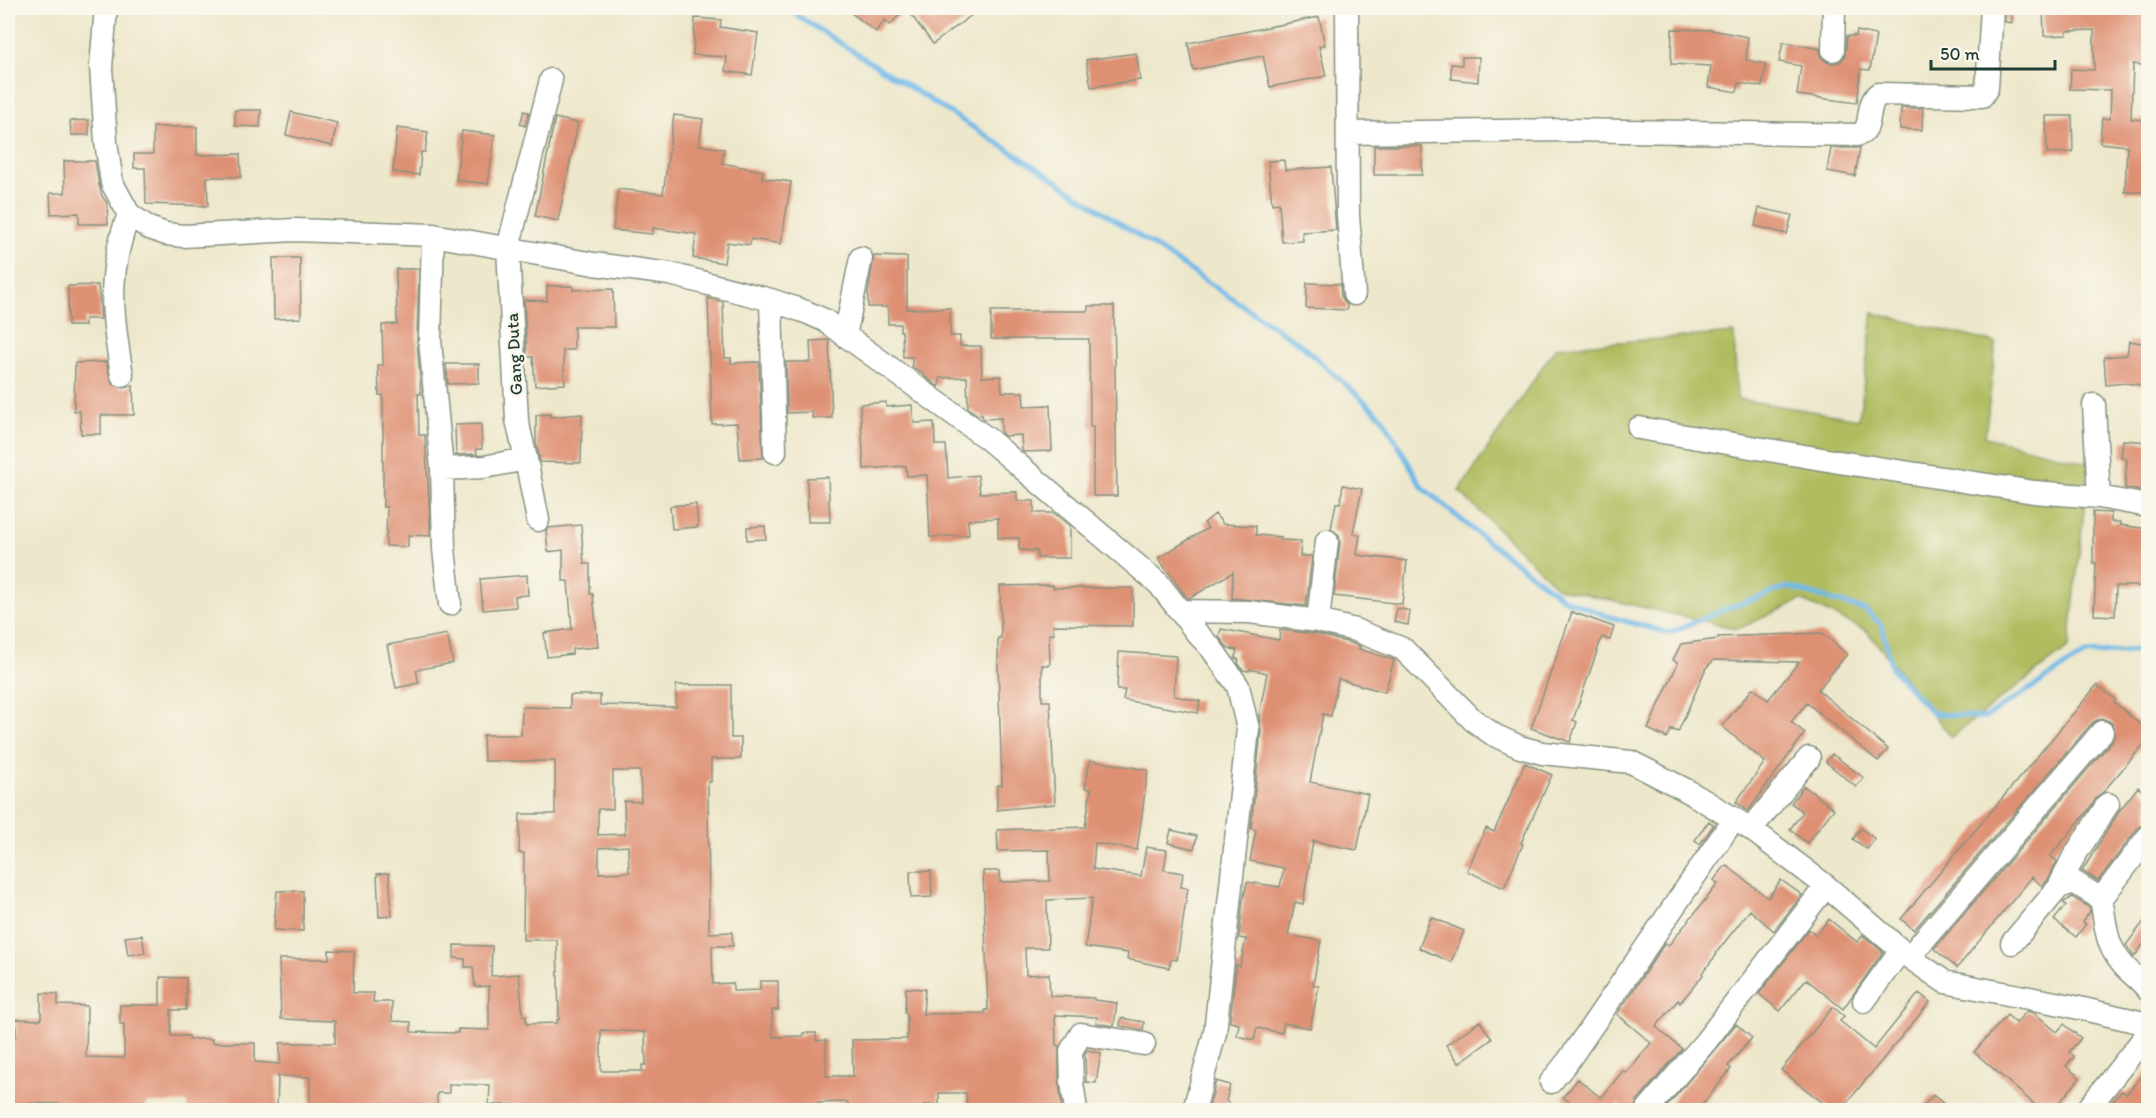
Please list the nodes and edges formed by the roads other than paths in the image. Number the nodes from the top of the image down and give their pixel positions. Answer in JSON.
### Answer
{"nodes":[{"id":1,"x":106,"y":8,"type":"edge"},
{"id":2,"x":1347,"y":8,"type":"edge"},
{"id":3,"x":1834,"y":8,"type":"edge"},
{"id":4,"x":1992,"y":8,"type":"edge"},
{"id":5,"x":1833,"y":50,"type":"dead end"},
{"id":6,"x":551,"y":80,"type":"dead end"},
{"id":7,"x":1348,"y":133,"type":"junction"},
{"id":8,"x":129,"y":214,"type":"junction"},
{"id":9,"x":432,"y":235,"type":"junction"},
{"id":10,"x":508,"y":248,"type":"junction"},
{"id":11,"x":861,"y":258,"type":"dead end"},
{"id":12,"x":1354,"y":294,"type":"dead end"},
{"id":13,"x":771,"y":300,"type":"junction"},
{"id":14,"x":845,"y":336,"type":"junction"},
{"id":15,"x":122,"y":375,"type":"dead end"},
{"id":16,"x":2094,"y":405,"type":"dead end"},
{"id":17,"x":1639,"y":428,"type":"dead end"},
{"id":18,"x":775,"y":452,"type":"dead end"},
{"id":19,"x":526,"y":459,"type":"junction"},
{"id":20,"x":441,"y":470,"type":"junction"},
{"id":21,"x":2099,"y":497,"type":"junction"},
{"id":22,"x":2148,"y":506,"type":"edge"},
{"id":23,"x":538,"y":520,"type":"dead end"},
{"id":24,"x":1327,"y":541,"type":"dead end"},
{"id":25,"x":450,"y":604,"type":"dead end"},
{"id":26,"x":1181,"y":611,"type":"junction"},
{"id":27,"x":1318,"y":621,"type":"junction"},
{"id":28,"x":2102,"y":732,"type":"dead end"},
{"id":29,"x":1809,"y":758,"type":"dead end"},
{"id":30,"x":2108,"y":804,"type":"dead end"},
{"id":31,"x":1743,"y":824,"type":"junction"},
{"id":32,"x":2148,"y":837,"type":"edge"},
{"id":33,"x":1826,"y":886,"type":"junction"},
{"id":34,"x":2059,"y":887,"type":"junction"},
{"id":35,"x":2102,"y":899,"type":"junction"},
{"id":36,"x":2012,"y":944,"type":"dead end"},
{"id":37,"x":1905,"y":953,"type":"junction"},
{"id":38,"x":2148,"y":990,"type":"edge"},
{"id":39,"x":1864,"y":1001,"type":"dead end"},
{"id":40,"x":2148,"y":1024,"type":"edge"},
{"id":41,"x":2148,"y":1034,"type":"edge"},
{"id":42,"x":1144,"y":1044,"type":"dead end"},
{"id":43,"x":1551,"y":1082,"type":"dead end"},
{"id":44,"x":1076,"y":1110,"type":"edge"},
{"id":45,"x":1194,"y":1110,"type":"edge"},
{"id":46,"x":1647,"y":1110,"type":"edge"},
{"id":47,"x":2087,"y":1110,"type":"edge"}],
"edges":[{"from":1,"to":8,"type":"street"},
{"from":2,"to":7,"type":"street"},
{"from":3,"to":5,"type":"street"},
{"from":4,"to":7,"type":"street"},
{"from":6,"to":10,"type":"street","name":"Gang Duta"},
{"from":7,"to":12,"type":"street"},
{"from":8,"to":9,"type":"street"},
{"from":8,"to":15,"type":"street"},
{"from":9,"to":10,"type":"street"},
{"from":9,"to":20,"type":"street"},
{"from":10,"to":13,"type":"street"},
{"from":10,"to":19,"type":"street","name":"Gang Duta"},
{"from":11,"to":14,"type":"street"},
{"from":13,"to":14,"type":"street"},
{"from":13,"to":18,"type":"street"},
{"from":14,"to":26,"type":"street"},
{"from":16,"to":21,"type":"street"},
{"from":17,"to":21,"type":"street"},
{"from":19,"to":20,"type":"street"},
{"from":19,"to":23,"type":"street","name":"Gang Duta"},
{"from":20,"to":25,"type":"street"},
{"from":21,"to":22,"type":"street"},
{"from":24,"to":27,"type":"street"},
{"from":26,"to":27,"type":"street"},
{"from":26,"to":45,"type":"street"},
{"from":27,"to":31,"type":"street"},
{"from":28,"to":37,"type":"street"},
{"from":29,"to":31,"type":"street"},
{"from":30,"to":34,"type":"street"},
{"from":31,"to":33,"type":"street"},
{"from":31,"to":43,"type":"street"},
{"from":32,"to":35,"type":"street"},
{"from":33,"to":37,"type":"street"},
{"from":33,"to":46,"type":"street"},
{"from":34,"to":35,"type":"street"},
{"from":34,"to":36,"type":"street"},
{"from":35,"to":38,"type":"street"},
{"from":37,"to":39,"type":"street"},
{"from":37,"to":40,"type":"street"},
{"from":41,"to":47,"type":"street"},
{"from":42,"to":44,"type":"street"}]}
